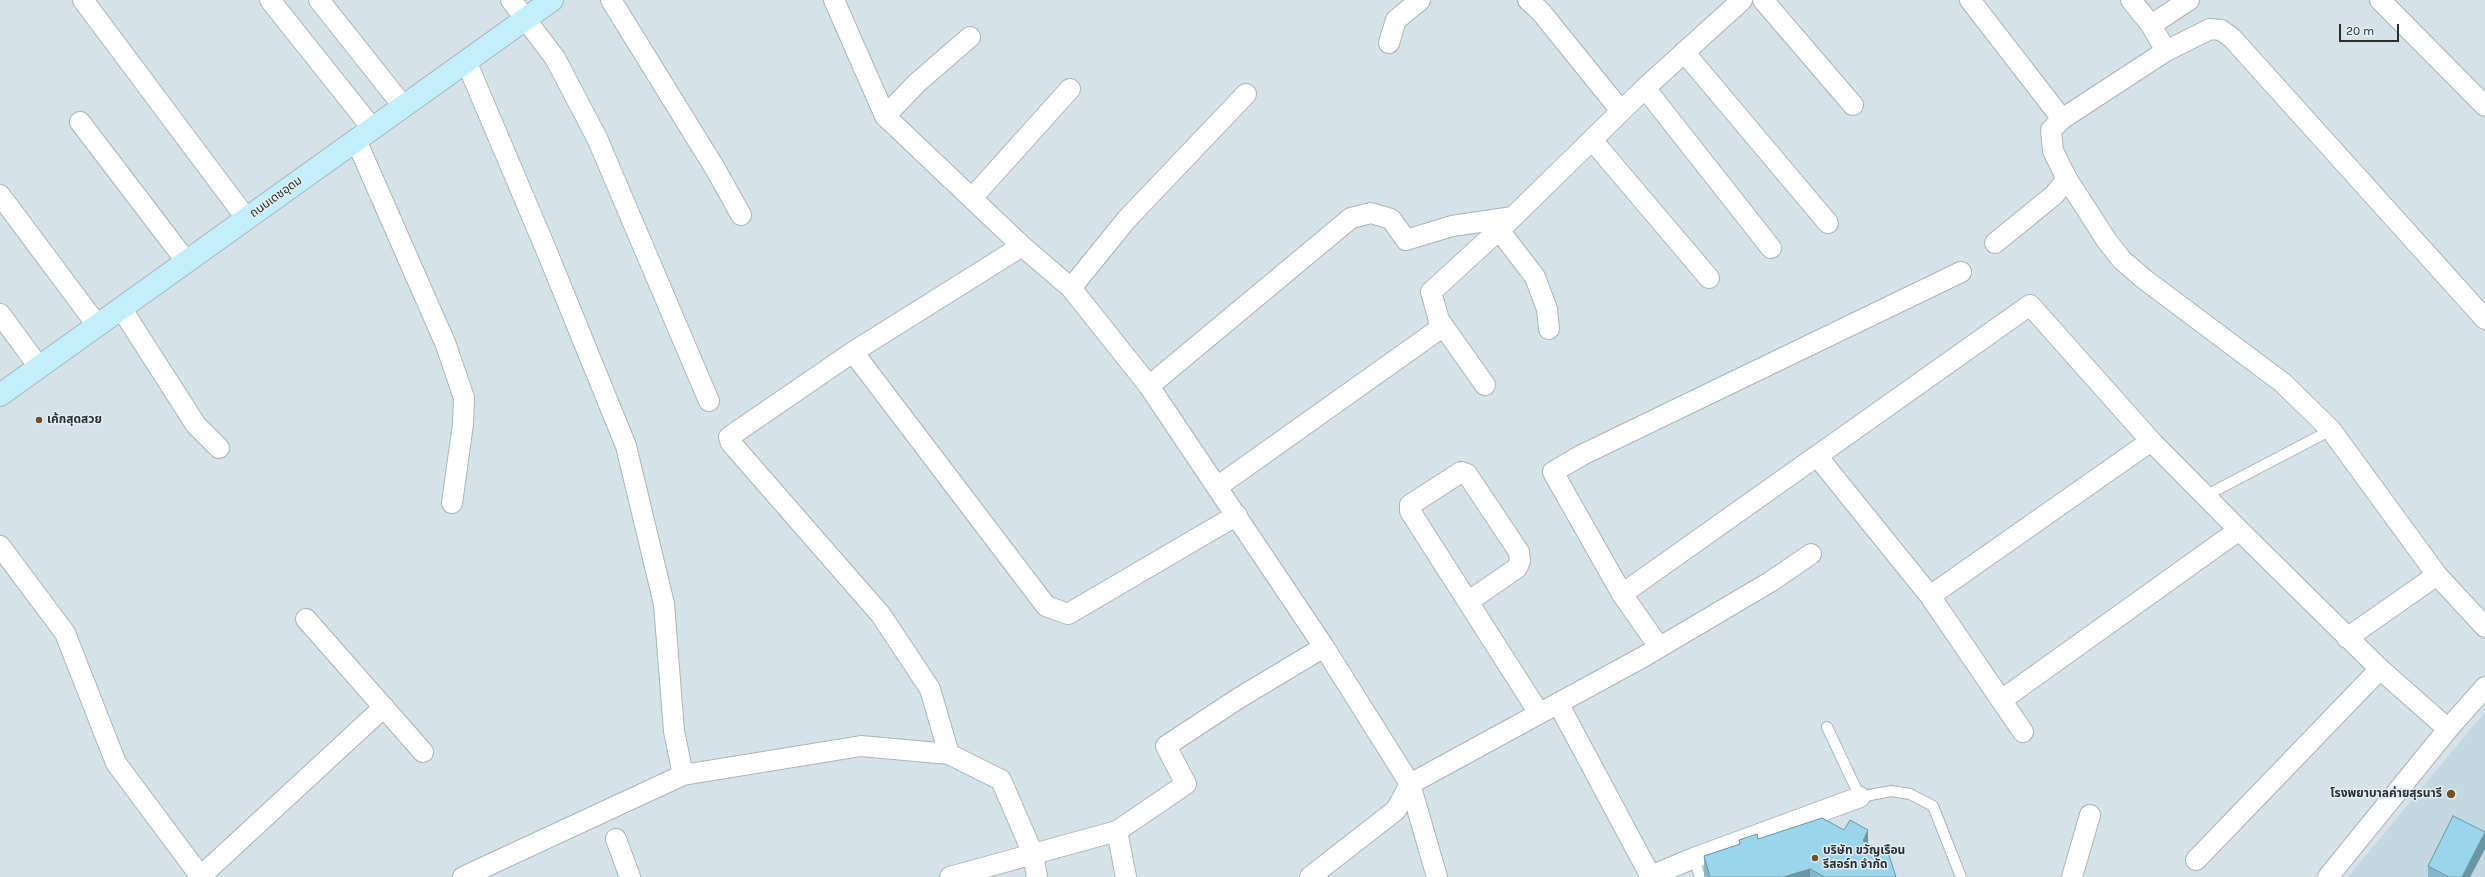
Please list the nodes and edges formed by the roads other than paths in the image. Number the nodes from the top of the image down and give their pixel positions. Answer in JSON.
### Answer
{"nodes":[{"id":1,"x":83,"y":0,"type":"edge"},
{"id":2,"x":270,"y":0,"type":"edge"},
{"id":3,"x":319,"y":0,"type":"edge"},
{"id":4,"x":511,"y":0,"type":"edge"},
{"id":5,"x":552,"y":0,"type":"edge"},
{"id":6,"x":611,"y":0,"type":"edge"},
{"id":7,"x":834,"y":0,"type":"edge"},
{"id":8,"x":1420,"y":0,"type":"edge"},
{"id":9,"x":1528,"y":0,"type":"edge"},
{"id":10,"x":1742,"y":0,"type":"edge"},
{"id":11,"x":1763,"y":0,"type":"edge"},
{"id":12,"x":1970,"y":0,"type":"edge"},
{"id":13,"x":2131,"y":0,"type":"edge"},
{"id":14,"x":2190,"y":0,"type":"edge"},
{"id":15,"x":2380,"y":0,"type":"edge"},
{"id":16,"x":526,"y":18,"type":"junction"},
{"id":17,"x":2151,"y":25,"type":"junction"},
{"id":18,"x":970,"y":37,"type":"dead end"},
{"id":19,"x":1389,"y":43,"type":"dead end"},
{"id":20,"x":2166,"y":51,"type":"junction"},
{"id":21,"x":1684,"y":52,"type":"junction"},
{"id":22,"x":466,"y":61,"type":"junction"},
{"id":23,"x":1645,"y":88,"type":"junction"},
{"id":24,"x":1070,"y":89,"type":"dead end"},
{"id":25,"x":1246,"y":94,"type":"dead end"},
{"id":26,"x":1853,"y":105,"type":"dead end"},
{"id":27,"x":403,"y":106,"type":"junction"},
{"id":28,"x":2485,"y":106,"type":"edge"},
{"id":29,"x":1621,"y":111,"type":"junction"},
{"id":30,"x":884,"y":116,"type":"junction"},
{"id":31,"x":2062,"y":119,"type":"junction"},
{"id":32,"x":80,"y":122,"type":"dead end"},
{"id":33,"x":364,"y":134,"type":"junction"},
{"id":34,"x":1592,"y":140,"type":"junction"},
{"id":35,"x":2067,"y":179,"type":"junction"},
{"id":36,"x":0,"y":195,"type":"edge"},
{"id":37,"x":972,"y":198,"type":"junction"},
{"id":38,"x":741,"y":215,"type":"dead end"},
{"id":39,"x":246,"y":218,"type":"junction"},
{"id":40,"x":1828,"y":222,"type":"dead end"},
{"id":41,"x":1506,"y":223,"type":"junction"},
{"id":42,"x":1995,"y":242,"type":"dead end"},
{"id":43,"x":1022,"y":246,"type":"junction"},
{"id":44,"x":1771,"y":248,"type":"dead end"},
{"id":45,"x":186,"y":261,"type":"junction"},
{"id":46,"x":1961,"y":272,"type":"dead end"},
{"id":47,"x":1710,"y":278,"type":"dead end"},
{"id":48,"x":1071,"y":288,"type":"junction"},
{"id":49,"x":121,"y":308,"type":"junction"},
{"id":50,"x":0,"y":314,"type":"edge"},
{"id":51,"x":2485,"y":319,"type":"edge"},
{"id":52,"x":1439,"y":320,"type":"junction"},
{"id":53,"x":97,"y":325,"type":"junction"},
{"id":54,"x":1549,"y":330,"type":"dead end"},
{"id":55,"x":853,"y":352,"type":"junction"},
{"id":56,"x":39,"y":367,"type":"junction"},
{"id":57,"x":1485,"y":385,"type":"dead end"},
{"id":58,"x":1149,"y":386,"type":"junction"},
{"id":59,"x":0,"y":395,"type":"edge"},
{"id":60,"x":709,"y":401,"type":"dead end"},
{"id":61,"x":2330,"y":430,"type":"junction"},
{"id":62,"x":2151,"y":440,"type":"junction"},
{"id":63,"x":219,"y":448,"type":"dead end"},
{"id":64,"x":1817,"y":456,"type":"junction"},
{"id":65,"x":1217,"y":487,"type":"junction"},
{"id":66,"x":2205,"y":496,"type":"junction"},
{"id":67,"x":452,"y":503,"type":"dead end"},
{"id":68,"x":1237,"y":515,"type":"junction"},
{"id":69,"x":2239,"y":530,"type":"junction"},
{"id":70,"x":0,"y":546,"type":"edge"},
{"id":71,"x":1811,"y":554,"type":"dead end"},
{"id":72,"x":2437,"y":575,"type":"junction"},
{"id":73,"x":1622,"y":594,"type":"junction"},
{"id":74,"x":1930,"y":596,"type":"junction"},
{"id":75,"x":1469,"y":602,"type":"junction"},
{"id":76,"x":306,"y":620,"type":"dead end"},
{"id":77,"x":2485,"y":627,"type":"edge"},
{"id":78,"x":2347,"y":638,"type":"junction"},
{"id":79,"x":1324,"y":647,"type":"junction"},
{"id":80,"x":1659,"y":647,"type":"junction"},
{"id":81,"x":2380,"y":669,"type":"junction"},
{"id":82,"x":2485,"y":687,"type":"edge"},
{"id":83,"x":2002,"y":699,"type":"junction"},
{"id":84,"x":1558,"y":703,"type":"junction"},
{"id":85,"x":384,"y":707,"type":"junction"},
{"id":86,"x":1540,"y":713,"type":"junction"},
{"id":87,"x":1827,"y":727,"type":"dead end"},
{"id":88,"x":2448,"y":729,"type":"junction"},
{"id":89,"x":2023,"y":732,"type":"dead end"},
{"id":90,"x":422,"y":752,"type":"dead end"},
{"id":91,"x":949,"y":754,"type":"junction"},
{"id":92,"x":683,"y":775,"type":"junction"},
{"id":93,"x":1410,"y":784,"type":"junction"},
{"id":94,"x":1860,"y":797,"type":"junction"},
{"id":95,"x":2090,"y":815,"type":"dead end"},
{"id":96,"x":1117,"y":831,"type":"junction"},
{"id":97,"x":616,"y":839,"type":"dead end"},
{"id":98,"x":1033,"y":854,"type":"junction"},
{"id":99,"x":1692,"y":859,"type":"junction"},
{"id":100,"x":2196,"y":860,"type":"dead end"},
{"id":101,"x":201,"y":877,"type":"edge"},
{"id":102,"x":463,"y":877,"type":"edge"},
{"id":103,"x":630,"y":877,"type":"edge"},
{"id":104,"x":950,"y":877,"type":"edge"},
{"id":105,"x":1037,"y":877,"type":"edge"},
{"id":106,"x":1126,"y":877,"type":"edge"},
{"id":107,"x":1310,"y":877,"type":"edge"},
{"id":108,"x":1437,"y":877,"type":"edge"},
{"id":109,"x":1651,"y":877,"type":"edge"},
{"id":110,"x":1700,"y":877,"type":"edge"},
{"id":111,"x":1961,"y":877,"type":"edge"},
{"id":112,"x":2072,"y":877,"type":"edge"},
{"id":113,"x":2328,"y":877,"type":"edge"}],
"edges":[{"from":1,"to":39,"type":"street"},
{"from":2,"to":33,"type":"street"},
{"from":3,"to":27,"type":"street"},
{"from":4,"to":16,"type":"street"},
{"from":5,"to":16,"type":"main road","name":"ถนนเดชอุดม"},
{"from":6,"to":38,"type":"street"},
{"from":7,"to":30,"type":"street"},
{"from":8,"to":19,"type":"street"},
{"from":9,"to":29,"type":"street"},
{"from":10,"to":21,"type":"street"},
{"from":11,"to":26,"type":"street"},
{"from":12,"to":31,"type":"street"},
{"from":13,"to":17,"type":"street"},
{"from":14,"to":17,"type":"street"},
{"from":15,"to":28,"type":"street"},
{"from":16,"to":22,"type":"main road","name":"ถนนเดชอุดม"},
{"from":16,"to":60,"type":"street"},
{"from":17,"to":20,"type":"street"},
{"from":18,"to":30,"type":"street"},
{"from":20,"to":31,"type":"street"},
{"from":20,"to":51,"type":"street"},
{"from":21,"to":23,"type":"street"},
{"from":21,"to":40,"type":"street"},
{"from":22,"to":27,"type":"main road","name":"ถนนเดชอุดม"},
{"from":22,"to":92,"type":"street"},
{"from":23,"to":29,"type":"street"},
{"from":23,"to":44,"type":"street"},
{"from":24,"to":37,"type":"street"},
{"from":25,"to":48,"type":"street"},
{"from":27,"to":33,"type":"main road","name":"ถนนเดชอุดม"},
{"from":29,"to":34,"type":"street"},
{"from":30,"to":37,"type":"street"},
{"from":31,"to":35,"type":"street"},
{"from":32,"to":45,"type":"street"},
{"from":33,"to":39,"type":"main road","name":"ถนนเดชอุดม"},
{"from":33,"to":67,"type":"street"},
{"from":34,"to":41,"type":"street"},
{"from":34,"to":47,"type":"street"},
{"from":35,"to":42,"type":"street"},
{"from":35,"to":61,"type":"street"},
{"from":36,"to":53,"type":"street"},
{"from":37,"to":43,"type":"street"},
{"from":39,"to":45,"type":"main road","name":"ถนนเดชอุดม"},
{"from":41,"to":52,"type":"street"},
{"from":41,"to":54,"type":"street"},
{"from":41,"to":58,"type":"street"},
{"from":43,"to":48,"type":"street"},
{"from":43,"to":55,"type":"street"},
{"from":45,"to":49,"type":"main road","name":"ถนนเดชอุดม"},
{"from":46,"to":73,"type":"street"},
{"from":48,"to":58,"type":"street"},
{"from":49,"to":53,"type":"main road","name":"ถนนเดชอุดม"},
{"from":49,"to":63,"type":"street"},
{"from":50,"to":56,"type":"street"},
{"from":52,"to":57,"type":"street"},
{"from":52,"to":65,"type":"street"},
{"from":53,"to":56,"type":"main road","name":"ถนนเดชอุดม"},
{"from":55,"to":68,"type":"street"},
{"from":55,"to":91,"type":"street"},
{"from":56,"to":59,"type":"main road","name":"ถนนเดชอุดม"},
{"from":58,"to":65,"type":"street"},
{"from":61,"to":66,"type":"lane"},
{"from":61,"to":72,"type":"street"},
{"from":62,"to":64,"type":"street"},
{"from":62,"to":66,"type":"street"},
{"from":62,"to":74,"type":"street"},
{"from":64,"to":73,"type":"street"},
{"from":64,"to":74,"type":"street"},
{"from":65,"to":68,"type":"street"},
{"from":66,"to":69,"type":"street"},
{"from":68,"to":79,"type":"street"},
{"from":69,"to":78,"type":"street"},
{"from":69,"to":83,"type":"street"},
{"from":70,"to":101,"type":"street"},
{"from":71,"to":80,"type":"street"},
{"from":72,"to":77,"type":"street"},
{"from":72,"to":78,"type":"street"},
{"from":73,"to":80,"type":"street"},
{"from":74,"to":83,"type":"street"},
{"from":75,"to":75,"type":"street"},
{"from":75,"to":86,"type":"street"},
{"from":76,"to":85,"type":"street"},
{"from":78,"to":81,"type":"street"},
{"from":79,"to":93,"type":"street"},
{"from":79,"to":96,"type":"street"},
{"from":80,"to":84,"type":"street"},
{"from":81,"to":88,"type":"street"},
{"from":81,"to":100,"type":"street"},
{"from":82,"to":88,"type":"street"},
{"from":83,"to":89,"type":"street"},
{"from":84,"to":86,"type":"street"},
{"from":84,"to":109,"type":"street"},
{"from":85,"to":90,"type":"street"},
{"from":85,"to":101,"type":"street"},
{"from":86,"to":93,"type":"street"},
{"from":87,"to":94,"type":"lane"},
{"from":88,"to":113,"type":"street"},
{"from":91,"to":92,"type":"street"},
{"from":91,"to":98,"type":"street"},
{"from":92,"to":102,"type":"street"},
{"from":93,"to":107,"type":"street"},
{"from":93,"to":108,"type":"street"},
{"from":94,"to":99,"type":"street"},
{"from":94,"to":111,"type":"lane"},
{"from":95,"to":112,"type":"street"},
{"from":96,"to":98,"type":"street"},
{"from":96,"to":106,"type":"street"},
{"from":97,"to":103,"type":"street"},
{"from":98,"to":104,"type":"street"},
{"from":98,"to":105,"type":"street"},
{"from":99,"to":109,"type":"street"},
{"from":99,"to":110,"type":"lane"}]}
